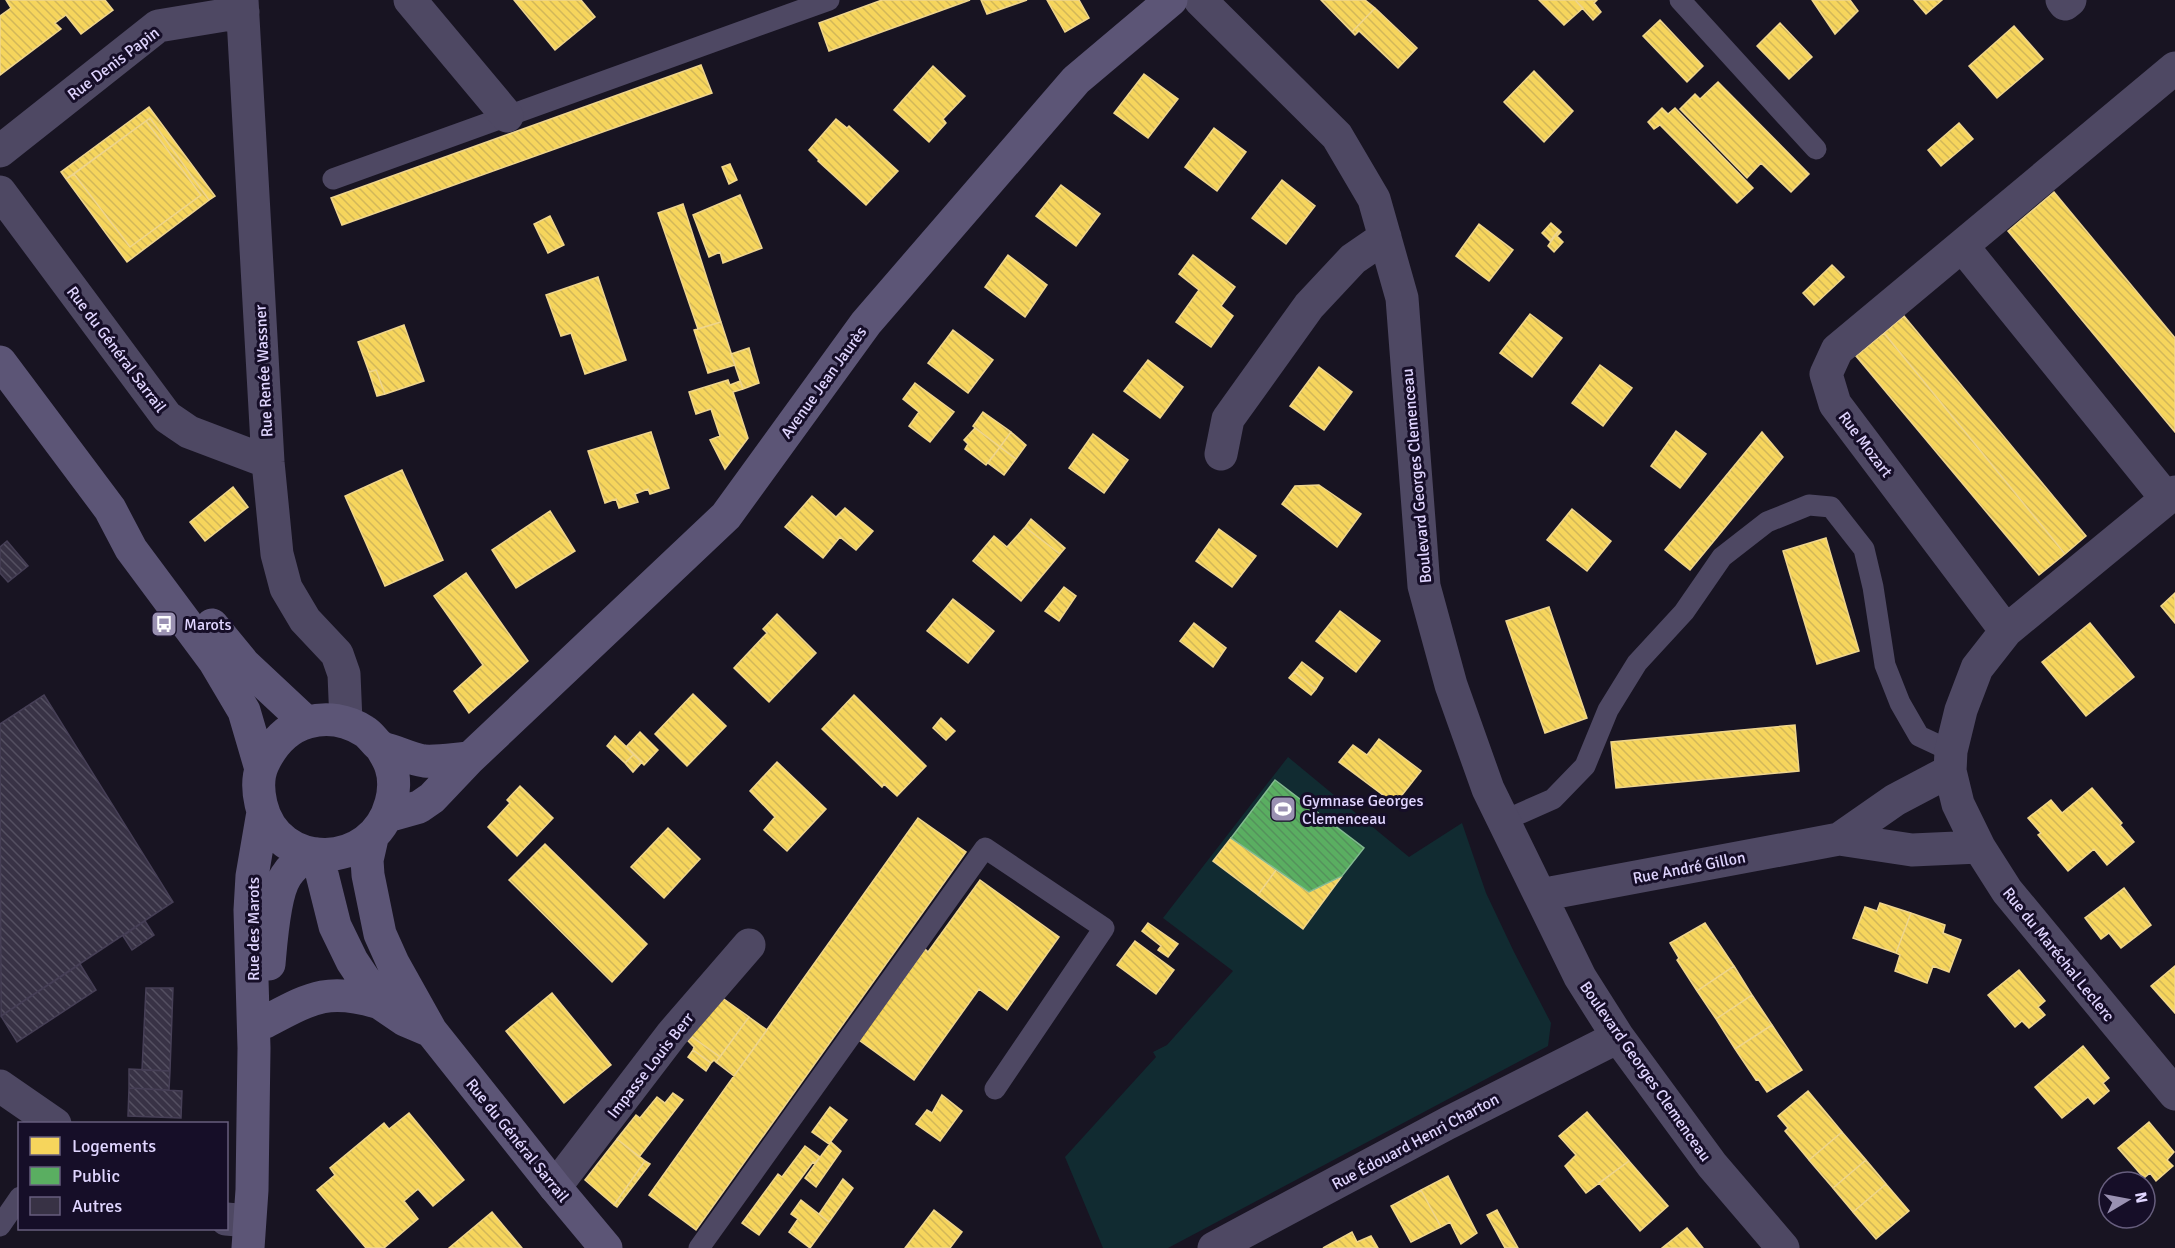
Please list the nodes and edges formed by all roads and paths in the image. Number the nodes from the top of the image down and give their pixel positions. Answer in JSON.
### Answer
{"nodes":[{"id":1,"x":410,"y":0,"type":"edge"},
{"id":2,"x":829,"y":0,"type":"edge"},
{"id":3,"x":1171,"y":0,"type":"edge"},
{"id":4,"x":1200,"y":0,"type":"edge"},
{"id":5,"x":1680,"y":0,"type":"edge"},
{"id":6,"x":2062,"y":0,"type":"edge"},
{"id":7,"x":2070,"y":0,"type":"edge"},
{"id":8,"x":242,"y":6,"type":"edge"},
{"id":9,"x":2175,"y":68,"type":"edge"},
{"id":10,"x":507,"y":116,"type":"junction"},
{"id":11,"x":1816,"y":149,"type":"dead end"},
{"id":12,"x":0,"y":151,"type":"edge"},
{"id":13,"x":333,"y":179,"type":"dead end"},
{"id":14,"x":0,"y":192,"type":"edge"},
{"id":15,"x":1385,"y":237,"type":"junction"},
{"id":16,"x":1963,"y":247,"type":"junction"},
{"id":17,"x":0,"y":362,"type":"edge"},
{"id":18,"x":1221,"y":454,"type":"dead end"},
{"id":19,"x":268,"y":462,"type":"junction"},
{"id":20,"x":2171,"y":496,"type":"edge"},
{"id":21,"x":110,"y":509,"type":"junction"},
{"id":22,"x":2006,"y":631,"type":"junction"},
{"id":23,"x":306,"y":722,"type":"junction"},
{"id":24,"x":345,"y":722,"type":"junction"},
{"id":25,"x":381,"y":747,"type":"junction"},
{"id":26,"x":470,"y":758,"type":"junction"},
{"id":27,"x":1951,"y":761,"type":"junction"},
{"id":28,"x":261,"y":769,"type":"junction"},
{"id":29,"x":263,"y":812,"type":"junction"},
{"id":30,"x":1503,"y":821,"type":"junction"},
{"id":31,"x":380,"y":827,"type":"junction"},
{"id":32,"x":1839,"y":839,"type":"junction"},
{"id":33,"x":1979,"y":847,"type":"junction"},
{"id":34,"x":313,"y":853,"type":"junction"},
{"id":35,"x":1539,"y":896,"type":"junction"},
{"id":36,"x":748,"y":945,"type":"dead end"},
{"id":37,"x":380,"y":1003,"type":"junction"},
{"id":38,"x":431,"y":1031,"type":"junction"},
{"id":39,"x":259,"y":1035,"type":"junction"},
{"id":40,"x":1618,"y":1036,"type":"junction"},
{"id":41,"x":0,"y":1086,"type":"edge"},
{"id":42,"x":995,"y":1089,"type":"dead end"},
{"id":43,"x":2175,"y":1095,"type":"edge"},
{"id":44,"x":52,"y":1122,"type":"edge"},
{"id":45,"x":555,"y":1187,"type":"junction"},
{"id":46,"x":18,"y":1200,"type":"edge"},
{"id":47,"x":0,"y":1226,"type":"edge"},
{"id":48,"x":241,"y":1229,"type":"edge"},
{"id":49,"x":606,"y":1248,"type":"edge"},
{"id":50,"x":699,"y":1248,"type":"edge"},
{"id":51,"x":1214,"y":1248,"type":"edge"},
{"id":52,"x":1783,"y":1248,"type":"edge"}],
"edges":[{"from":1,"to":10,"type":"street"},
{"from":2,"to":10,"type":"lane"},
{"from":3,"to":26,"type":"street","name":"Avenue Jean Jaurès"},
{"from":4,"to":15,"type":"street","name":"Boulevard Georges Clemenceau"},
{"from":5,"to":11,"type":"lane"},
{"from":6,"to":7,"type":"street"},
{"from":8,"to":12,"type":"street","name":"Rue Denis Papin"},
{"from":8,"to":19,"type":"street","name":"Rue Renée Wassner"},
{"from":9,"to":16,"type":"street","name":"Rue Mozart"},
{"from":10,"to":13,"type":"lane"},
{"from":14,"to":19,"type":"street","name":"Rue du Général Sarrail"},
{"from":15,"to":18,"type":"street"},
{"from":15,"to":30,"type":"street","name":"Boulevard Georges Clemenceau"},
{"from":16,"to":20,"type":"street"},
{"from":16,"to":22,"type":"street","name":"Rue Mozart"},
{"from":17,"to":21,"type":"street"},
{"from":19,"to":24,"type":"street","name":"Rue Renée Wassner"},
{"from":20,"to":22,"type":"street"},
{"from":21,"to":23,"type":"street"},
{"from":21,"to":28,"type":"street"},
{"from":22,"to":27,"type":"street"},
{"from":23,"to":24,"type":"street"},
{"from":23,"to":28,"type":"street"},
{"from":24,"to":25,"type":"street"},
{"from":25,"to":26,"type":"street"},
{"from":25,"to":31,"type":"street"},
{"from":26,"to":31,"type":"street","name":"Avenue Jean Jaurès"},
{"from":27,"to":30,"type":"lane"},
{"from":27,"to":32,"type":"street","name":"Rue André Gillon"},
{"from":27,"to":33,"type":"street","name":"Rue du Maréchal Leclerc"},
{"from":28,"to":29,"type":"street"},
{"from":29,"to":34,"type":"street"},
{"from":29,"to":39,"type":"street","name":"Rue des Marots"},
{"from":30,"to":35,"type":"street","name":"Boulevard Georges Clemenceau"},
{"from":31,"to":34,"type":"street"},
{"from":31,"to":38,"type":"street","name":"Rue du Général Sarrail"},
{"from":32,"to":33,"type":"street","name":"Rue André Gillon"},
{"from":32,"to":35,"type":"street","name":"Rue André Gillon"},
{"from":33,"to":43,"type":"street","name":"Rue du Maréchal Leclerc"},
{"from":34,"to":37,"type":"street","name":"Rue du Général Sarrail"},
{"from":34,"to":39,"type":"street","name":"Rue des Marots"},
{"from":35,"to":40,"type":"street","name":"Boulevard Georges Clemenceau"},
{"from":36,"to":45,"type":"street","name":"Impasse Louis Berr"},
{"from":37,"to":38,"type":"street","name":"Rue du Général Sarrail"},
{"from":37,"to":39,"type":"street","name":"Rue du Général Sarrail"},
{"from":38,"to":45,"type":"street","name":"Rue du Général Sarrail"},
{"from":39,"to":48,"type":"street","name":"Rue des Marots"},
{"from":40,"to":51,"type":"street","name":"Rue Édouard Henri Charton"},
{"from":40,"to":52,"type":"street","name":"Boulevard Georges Clemenceau"},
{"from":41,"to":44,"type":"street"},
{"from":42,"to":50,"type":"lane"},
{"from":45,"to":49,"type":"street","name":"Rue du Général Sarrail"},
{"from":46,"to":47,"type":"lane"}]}
